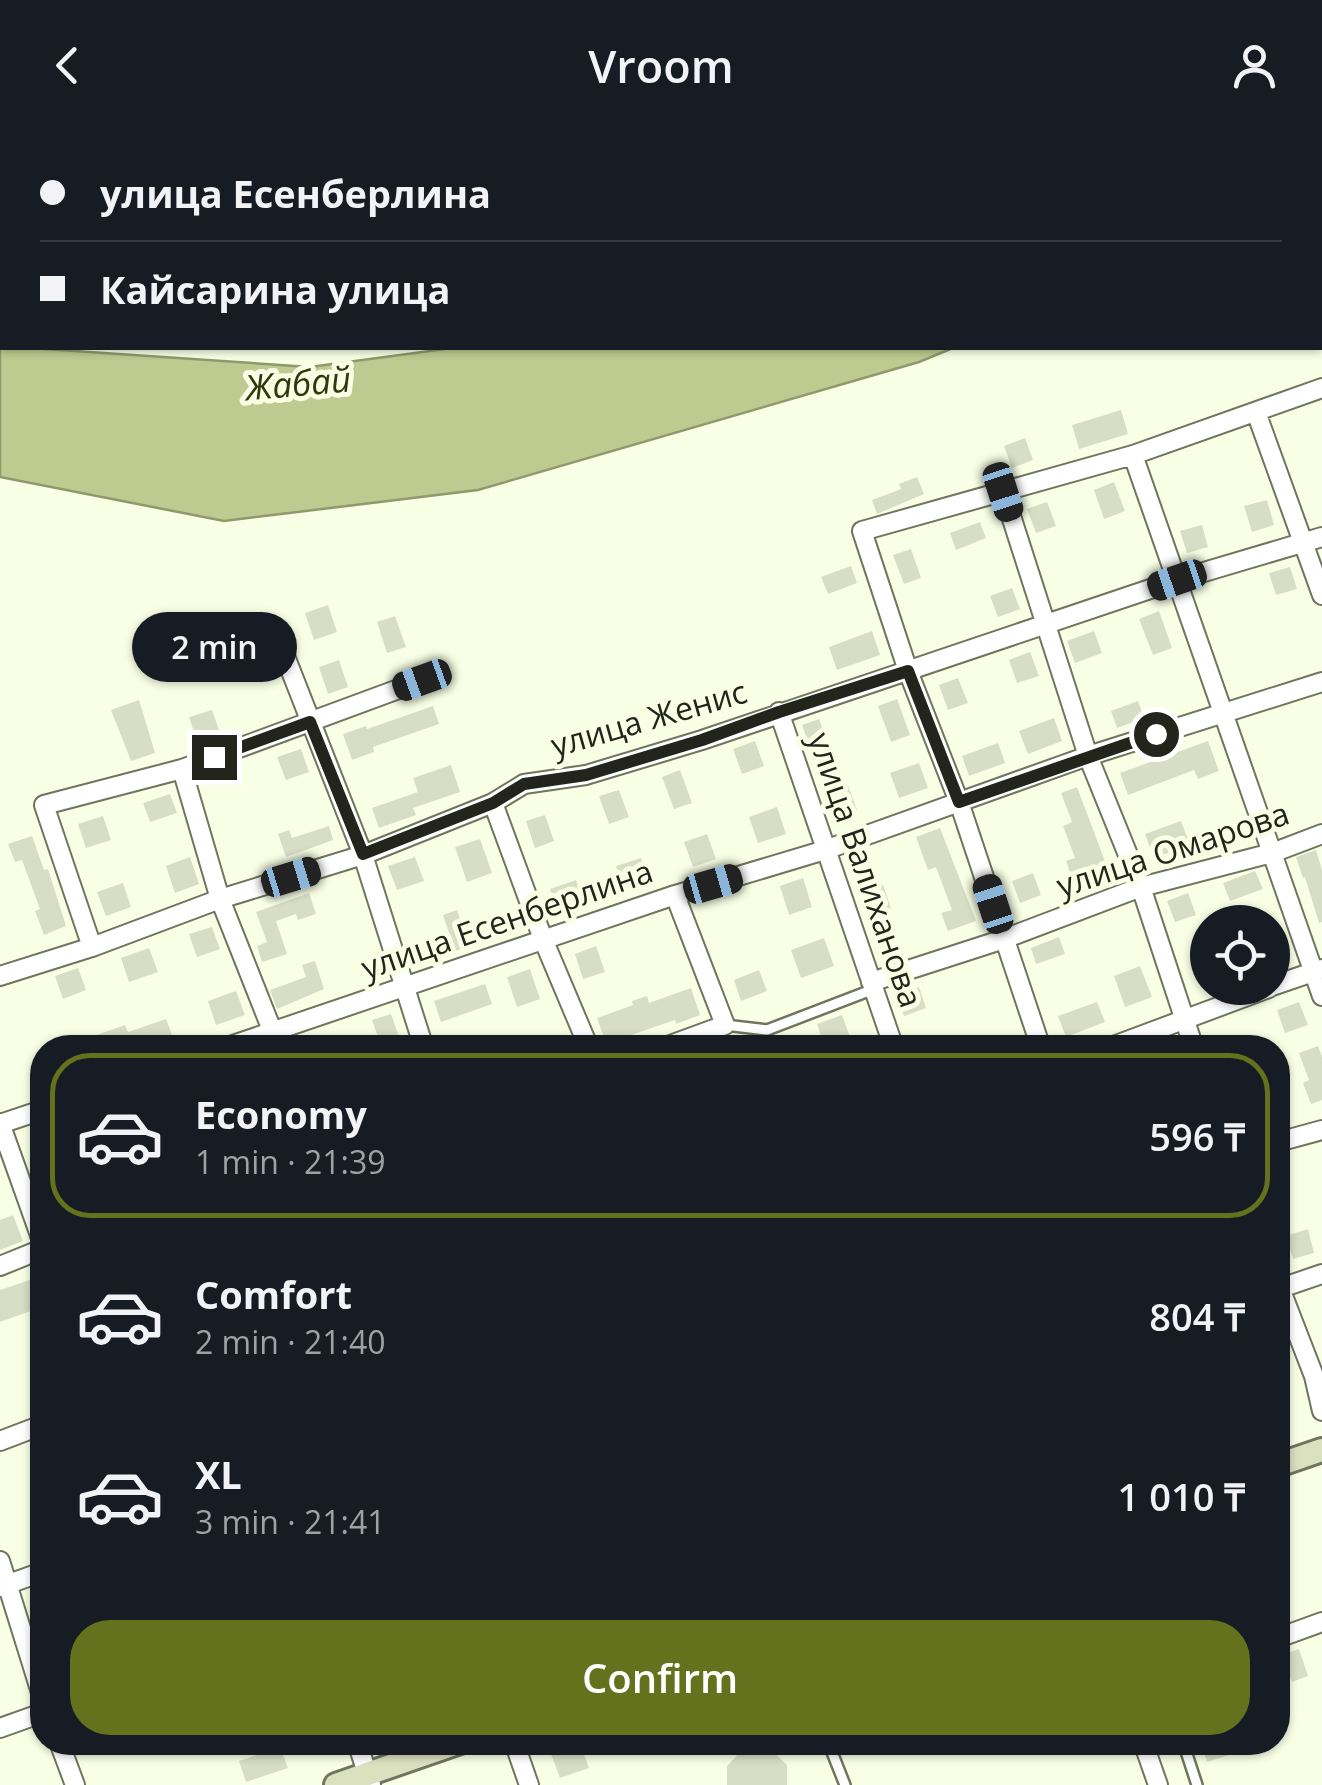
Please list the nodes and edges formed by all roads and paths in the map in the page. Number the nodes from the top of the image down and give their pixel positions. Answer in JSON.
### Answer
{"nodes":[{"id":1,"x":1322,"y":388,"type":"edge"},
{"id":2,"x":1256,"y":412,"type":"junction"},
{"id":3,"x":1133,"y":455,"type":"junction"},
{"id":4,"x":1003,"y":492,"type":"junction"},
{"id":5,"x":1322,"y":537,"type":"edge"},
{"id":6,"x":1304,"y":544,"type":"junction"},
{"id":7,"x":1177,"y":580,"type":"junction"},
{"id":8,"x":1322,"y":595,"type":"edge"},
{"id":9,"x":1046,"y":624,"type":"junction"},
{"id":10,"x":276,"y":633,"type":"dead end"},
{"id":11,"x":908,"y":671,"type":"junction"},
{"id":12,"x":422,"y":680,"type":"dead end"},
{"id":13,"x":1322,"y":682,"type":"edge"},
{"id":14,"x":779,"y":712,"type":"junction"},
{"id":15,"x":1223,"y":713,"type":"junction"},
{"id":16,"x":310,"y":722,"type":"junction"},
{"id":17,"x":1088,"y":756,"type":"junction"},
{"id":18,"x":182,"y":769,"type":"junction"},
{"id":19,"x":959,"y":802,"type":"junction"},
{"id":20,"x":493,"y":803,"type":"junction"},
{"id":21,"x":1322,"y":834,"type":"edge"},
{"id":22,"x":826,"y":850,"type":"junction"},
{"id":23,"x":1272,"y":852,"type":"junction"},
{"id":24,"x":363,"y":854,"type":"junction"},
{"id":25,"x":1141,"y":886,"type":"junction"},
{"id":26,"x":675,"y":895,"type":"junction"},
{"id":27,"x":220,"y":899,"type":"junction"},
{"id":28,"x":1004,"y":938,"type":"junction"},
{"id":29,"x":543,"y":939,"type":"junction"},
{"id":30,"x":92,"y":947,"type":"junction"},
{"id":31,"x":1318,"y":970,"type":"edge"},
{"id":32,"x":0,"y":976,"type":"edge"},
{"id":33,"x":1290,"y":980,"type":"edge"},
{"id":34,"x":872,"y":985,"type":"junction"},
{"id":35,"x":404,"y":988,"type":"junction"},
{"id":36,"x":1322,"y":996,"type":"edge"},
{"id":37,"x":1220,"y":1005,"type":"edge"},
{"id":38,"x":1184,"y":1018,"type":"junction"},
{"id":39,"x":726,"y":1026,"type":"junction"},
{"id":40,"x":274,"y":1035,"type":"edge"},
{"id":41,"x":286,"y":1035,"type":"edge"},
{"id":42,"x":420,"y":1035,"type":"edge"},
{"id":43,"x":584,"y":1035,"type":"edge"},
{"id":44,"x":700,"y":1035,"type":"edge"},
{"id":45,"x":889,"y":1035,"type":"edge"},
{"id":46,"x":1037,"y":1035,"type":"edge"},
{"id":47,"x":1141,"y":1035,"type":"edge"},
{"id":48,"x":1190,"y":1035,"type":"edge"},
{"id":49,"x":30,"y":1114,"type":"edge"},
{"id":50,"x":0,"y":1124,"type":"edge"},
{"id":51,"x":1322,"y":1130,"type":"edge"},
{"id":52,"x":1290,"y":1139,"type":"edge"},
{"id":53,"x":30,"y":1208,"type":"edge"},
{"id":54,"x":30,"y":1255,"type":"edge"},
{"id":55,"x":0,"y":1266,"type":"edge"},
{"id":56,"x":1322,"y":1274,"type":"edge"},
{"id":57,"x":1290,"y":1283,"type":"edge"},
{"id":58,"x":1290,"y":1317,"type":"edge"},
{"id":59,"x":1322,"y":1412,"type":"edge"},
{"id":60,"x":30,"y":1430,"type":"edge"},
{"id":61,"x":0,"y":1442,"type":"edge"},
{"id":62,"x":1322,"y":1450,"type":"edge"},
{"id":63,"x":1290,"y":1461,"type":"edge"},
{"id":64,"x":0,"y":1561,"type":"edge"},
{"id":65,"x":30,"y":1576,"type":"edge"},
{"id":66,"x":4,"y":1586,"type":"edge"},
{"id":67,"x":1322,"y":1622,"type":"edge"},
{"id":68,"x":1290,"y":1634,"type":"edge"},
{"id":69,"x":30,"y":1661,"type":"edge"},
{"id":70,"x":30,"y":1717,"type":"edge"},
{"id":71,"x":0,"y":1728,"type":"edge"},
{"id":72,"x":64,"y":1755,"type":"edge"},
{"id":73,"x":360,"y":1755,"type":"edge"},
{"id":74,"x":429,"y":1755,"type":"edge"},
{"id":75,"x":519,"y":1755,"type":"edge"},
{"id":76,"x":833,"y":1755,"type":"edge"},
{"id":77,"x":1148,"y":1755,"type":"edge"},
{"id":78,"x":1187,"y":1755,"type":"edge"},
{"id":79,"x":369,"y":1780,"type":"edge"},
{"id":80,"x":75,"y":1785,"type":"edge"},
{"id":81,"x":336,"y":1785,"type":"edge"},
{"id":82,"x":529,"y":1785,"type":"edge"},
{"id":83,"x":845,"y":1785,"type":"edge"},
{"id":84,"x":1158,"y":1785,"type":"edge"},
{"id":85,"x":1197,"y":1785,"type":"edge"}],
"edges":[{"from":1,"to":2,"type":"street"},
{"from":2,"to":3,"type":"street"},
{"from":2,"to":6,"type":"street"},
{"from":3,"to":4,"type":"street"},
{"from":3,"to":7,"type":"street"},
{"from":4,"to":9,"type":"street"},
{"from":4,"to":11,"type":"street"},
{"from":5,"to":6,"type":"street","name":"улица Женис"},
{"from":6,"to":7,"type":"street","name":"улица Женис"},
{"from":6,"to":8,"type":"street"},
{"from":7,"to":9,"type":"street","name":"улица Женис"},
{"from":7,"to":15,"type":"street"},
{"from":9,"to":11,"type":"street","name":"улица Женис"},
{"from":9,"to":17,"type":"street"},
{"from":10,"to":16,"type":"street"},
{"from":11,"to":14,"type":"street","name":"улица Женис"},
{"from":11,"to":19,"type":"street"},
{"from":12,"to":16,"type":"street"},
{"from":13,"to":15,"type":"street","name":"улица Есенберлина"},
{"from":14,"to":20,"type":"street","name":"улица Женис"},
{"from":14,"to":22,"type":"street","name":"улица Валиханова"},
{"from":15,"to":17,"type":"street","name":"улица Есенберлина"},
{"from":15,"to":23,"type":"street"},
{"from":16,"to":18,"type":"street"},
{"from":16,"to":24,"type":"street"},
{"from":17,"to":19,"type":"street","name":"улица Есенберлина"},
{"from":17,"to":25,"type":"street"},
{"from":18,"to":27,"type":"street"},
{"from":18,"to":30,"type":"street"},
{"from":19,"to":22,"type":"street","name":"улица Есенберлина"},
{"from":19,"to":28,"type":"street"},
{"from":20,"to":24,"type":"street","name":"улица Женис"},
{"from":20,"to":29,"type":"street"},
{"from":21,"to":23,"type":"street","name":"улица Омарова"},
{"from":22,"to":26,"type":"street","name":"улица Есенберлина"},
{"from":22,"to":34,"type":"street","name":"улица Валиханова"},
{"from":23,"to":25,"type":"street","name":"улица Омарова"},
{"from":23,"to":31,"type":"street"},
{"from":24,"to":27,"type":"street","name":"улица Женис"},
{"from":24,"to":35,"type":"street"},
{"from":25,"to":28,"type":"street","name":"улица Омарова"},
{"from":25,"to":38,"type":"street"},
{"from":26,"to":29,"type":"street","name":"улица Есенберлина"},
{"from":26,"to":39,"type":"street"},
{"from":27,"to":30,"type":"street","name":"улица Женис"},
{"from":27,"to":40,"type":"street"},
{"from":28,"to":34,"type":"street","name":"улица Омарова"},
{"from":28,"to":46,"type":"street"},
{"from":29,"to":35,"type":"street","name":"улица Есенберлина"},
{"from":29,"to":43,"type":"street"},
{"from":30,"to":32,"type":"street","name":"улица Женис"},
{"from":31,"to":33,"type":"street"},
{"from":31,"to":36,"type":"street"},
{"from":34,"to":39,"type":"lane"},
{"from":34,"to":45,"type":"street","name":"улица Валиханова"},
{"from":35,"to":41,"type":"street","name":"улица Есенберлина"},
{"from":35,"to":42,"type":"street"},
{"from":37,"to":38,"type":"street"},
{"from":38,"to":47,"type":"street"},
{"from":38,"to":48,"type":"street"},
{"from":39,"to":44,"type":"street"},
{"from":49,"to":50,"type":"street"},
{"from":50,"to":53,"type":"street"},
{"from":51,"to":52,"type":"street"},
{"from":54,"to":55,"type":"street"},
{"from":56,"to":57,"type":"street"},
{"from":58,"to":59,"type":"street"},
{"from":60,"to":61,"type":"street"},
{"from":62,"to":63,"type":"main road"},
{"from":64,"to":66,"type":"street"},
{"from":65,"to":66,"type":"street"},
{"from":66,"to":69,"type":"street"},
{"from":67,"to":68,"type":"street"},
{"from":70,"to":71,"type":"street"},
{"from":72,"to":80,"type":"street"},
{"from":73,"to":79,"type":"street"},
{"from":74,"to":79,"type":"main road"},
{"from":75,"to":82,"type":"street"},
{"from":76,"to":83,"type":"lane"},
{"from":77,"to":84,"type":"street"},
{"from":78,"to":85,"type":"lane"},
{"from":79,"to":81,"type":"main road"}]}
